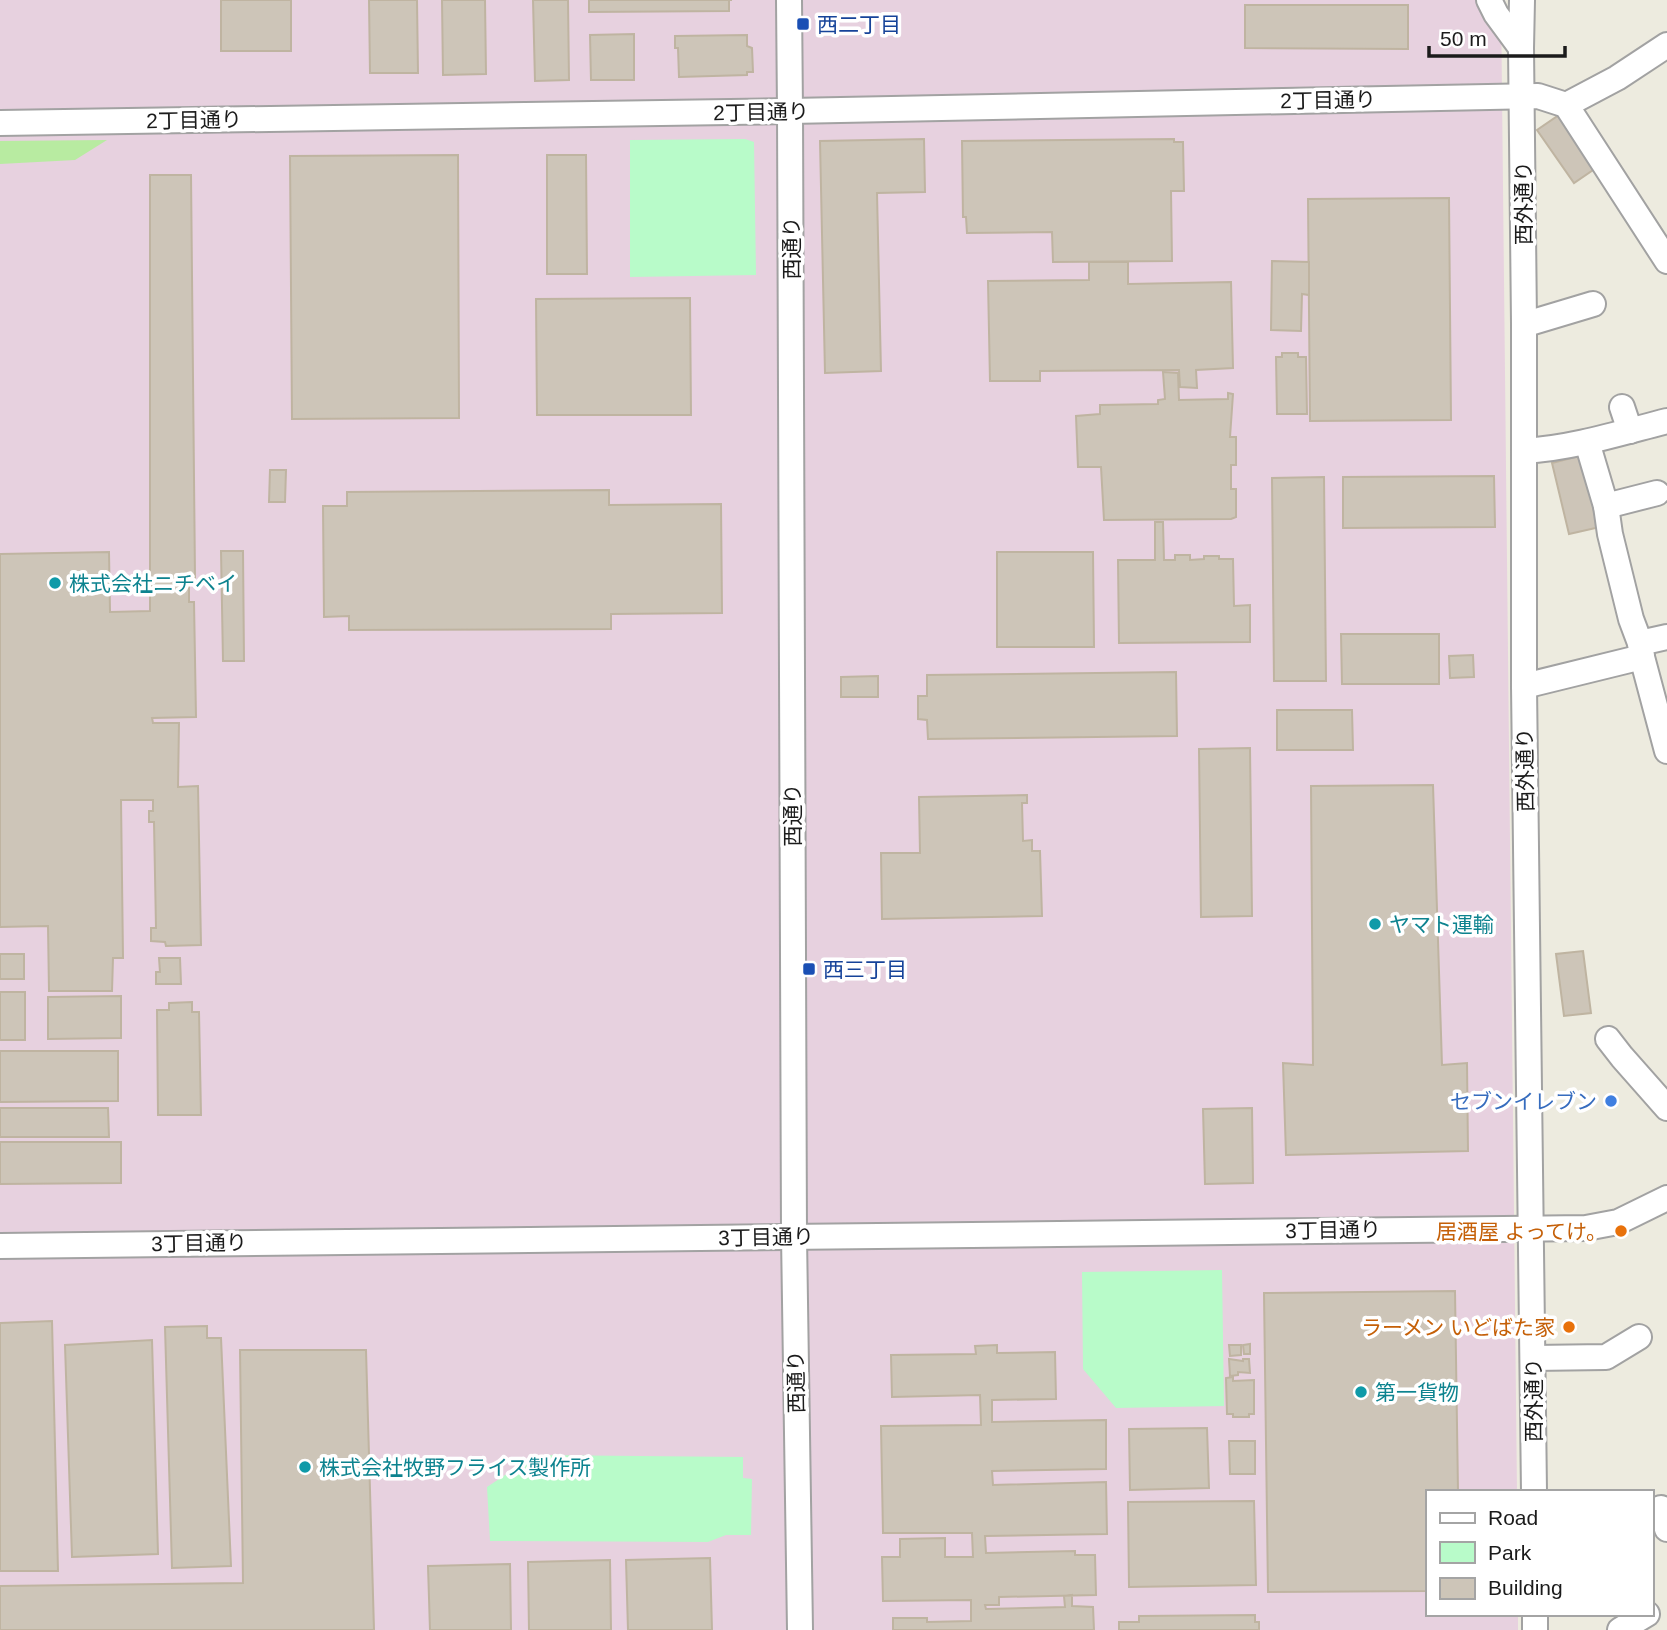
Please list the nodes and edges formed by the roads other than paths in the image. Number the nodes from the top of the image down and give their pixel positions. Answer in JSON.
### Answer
{"nodes":[{"id":1,"x":789,"y":0,"type":"edge"},
{"id":2,"x":1489,"y":0,"type":"edge"},
{"id":3,"x":1522,"y":0,"type":"edge"},
{"id":4,"x":1667,"y":46,"type":"edge"},
{"id":5,"x":1521,"y":48,"type":"junction"},
{"id":6,"x":1522,"y":96,"type":"junction"},
{"id":7,"x":1566,"y":105,"type":"junction"},
{"id":8,"x":790,"y":111,"type":"junction"},
{"id":9,"x":0,"y":123,"type":"edge"},
{"id":10,"x":1664,"y":249,"type":"edge"},
{"id":11,"x":1593,"y":304,"type":"dead end"},
{"id":12,"x":1524,"y":323,"type":"junction"},
{"id":13,"x":1622,"y":407,"type":"dead end"},
{"id":14,"x":1667,"y":421,"type":"edge"},
{"id":15,"x":1630,"y":431,"type":"junction"},
{"id":16,"x":1587,"y":442,"type":"junction"},
{"id":17,"x":1524,"y":451,"type":"junction"},
{"id":18,"x":1657,"y":493,"type":"dead end"},
{"id":19,"x":1606,"y":506,"type":"junction"},
{"id":20,"x":1667,"y":637,"type":"edge"},
{"id":21,"x":1641,"y":650,"type":"junction"},
{"id":22,"x":1524,"y":686,"type":"junction"},
{"id":23,"x":1662,"y":713,"type":"edge"},
{"id":24,"x":1667,"y":751,"type":"edge"},
{"id":25,"x":1608,"y":1039,"type":"dead end"},
{"id":26,"x":1666,"y":1105,"type":"edge"},
{"id":27,"x":1667,"y":1198,"type":"edge"},
{"id":28,"x":1531,"y":1228,"type":"junction"},
{"id":29,"x":794,"y":1237,"type":"junction"},
{"id":30,"x":0,"y":1246,"type":"edge"},
{"id":31,"x":1639,"y":1337,"type":"dead end"},
{"id":32,"x":1533,"y":1358,"type":"junction"},
{"id":33,"x":1534,"y":1490,"type":"edge"},
{"id":34,"x":1644,"y":1616,"type":"edge"},
{"id":35,"x":800,"y":1630,"type":"edge"},
{"id":36,"x":1620,"y":1630,"type":"edge"}],
"edges":[{"from":1,"to":8,"type":"street","name":"西通り"},
{"from":2,"to":5,"type":"street"},
{"from":3,"to":5,"type":"street","name":"西外通り"},
{"from":4,"to":7,"type":"street"},
{"from":5,"to":6,"type":"street","name":"西外通り"},
{"from":6,"to":7,"type":"street","name":"2丁目通り"},
{"from":6,"to":8,"type":"street","name":"2丁目通り"},
{"from":6,"to":12,"type":"street","name":"西外通り"},
{"from":7,"to":10,"type":"street"},
{"from":8,"to":9,"type":"street","name":"2丁目通り"},
{"from":8,"to":29,"type":"street","name":"西通り"},
{"from":11,"to":12,"type":"street"},
{"from":12,"to":17,"type":"street","name":"西外通り"},
{"from":13,"to":15,"type":"street"},
{"from":14,"to":15,"type":"street"},
{"from":15,"to":16,"type":"street"},
{"from":16,"to":17,"type":"street"},
{"from":16,"to":19,"type":"street"},
{"from":17,"to":22,"type":"street","name":"西外通り"},
{"from":18,"to":19,"type":"street"},
{"from":19,"to":21,"type":"street"},
{"from":20,"to":21,"type":"street"},
{"from":21,"to":22,"type":"street"},
{"from":21,"to":23,"type":"street"},
{"from":22,"to":28,"type":"street","name":"西外通り"},
{"from":23,"to":24,"type":"street"},
{"from":25,"to":26,"type":"street"},
{"from":27,"to":28,"type":"street","name":"3丁目通り"},
{"from":28,"to":29,"type":"street","name":"3丁目通り"},
{"from":28,"to":32,"type":"street","name":"西外通り"},
{"from":29,"to":30,"type":"street","name":"3丁目通り"},
{"from":29,"to":35,"type":"street","name":"西通り"},
{"from":31,"to":32,"type":"street"},
{"from":32,"to":33,"type":"street","name":"西外通り"},
{"from":34,"to":36,"type":"street"}]}
